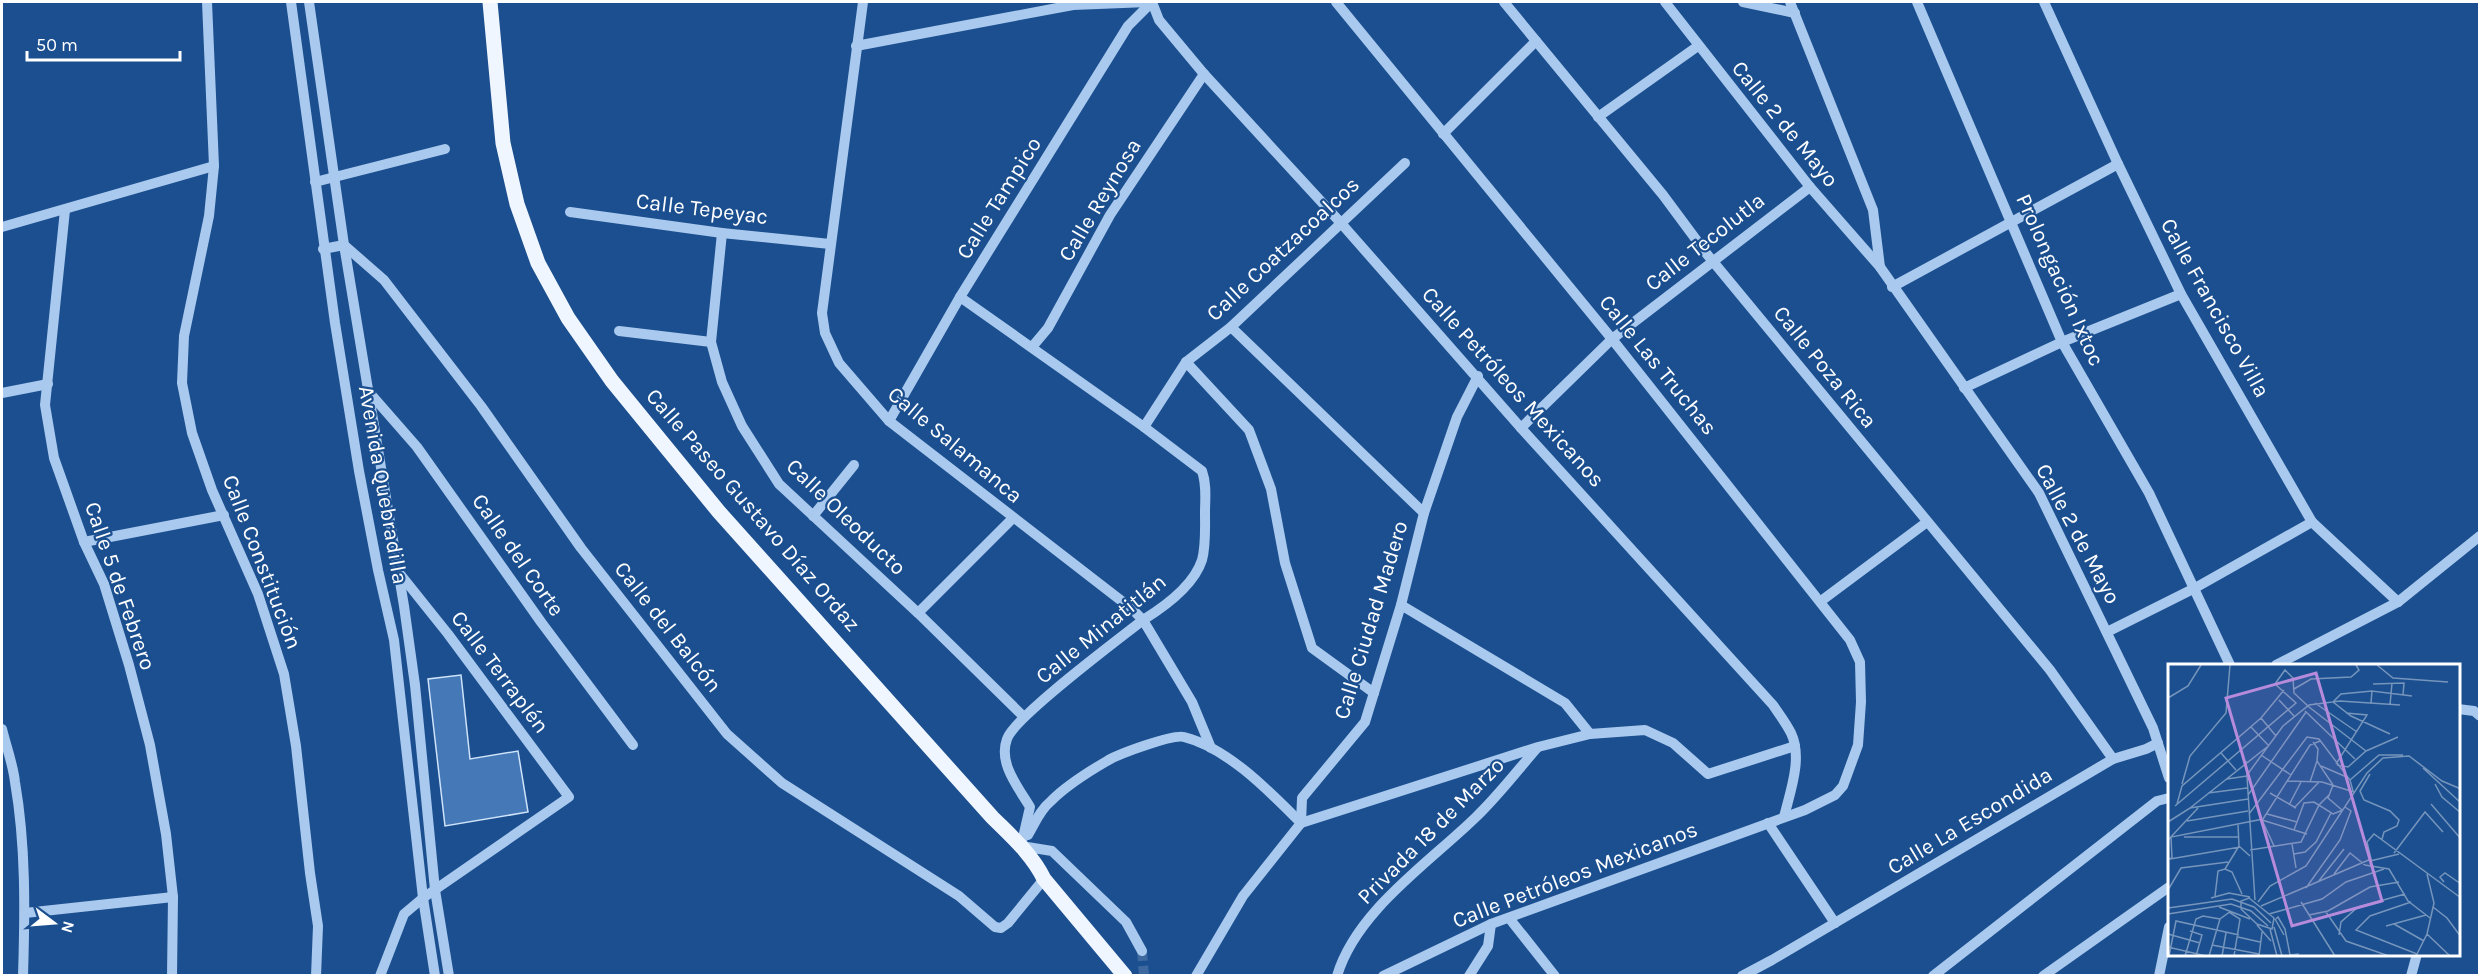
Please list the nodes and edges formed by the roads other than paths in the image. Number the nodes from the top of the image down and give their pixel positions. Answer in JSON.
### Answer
{"nodes":[{"id":1,"x":207,"y":2,"type":"edge"},
{"id":2,"x":291,"y":2,"type":"edge"},
{"id":3,"x":309,"y":2,"type":"edge"},
{"id":4,"x":490,"y":2,"type":"edge"},
{"id":5,"x":863,"y":2,"type":"edge"},
{"id":6,"x":1150,"y":2,"type":"edge"},
{"id":7,"x":1336,"y":2,"type":"edge"},
{"id":8,"x":1504,"y":2,"type":"edge"},
{"id":9,"x":1665,"y":2,"type":"edge"},
{"id":10,"x":1743,"y":2,"type":"edge"},
{"id":11,"x":1790,"y":2,"type":"edge"},
{"id":12,"x":1917,"y":2,"type":"edge"},
{"id":13,"x":2044,"y":2,"type":"edge"},
{"id":14,"x":1795,"y":13,"type":"junction"},
{"id":15,"x":1536,"y":40,"type":"junction"},
{"id":16,"x":856,"y":46,"type":"junction"},
{"id":17,"x":1698,"y":46,"type":"junction"},
{"id":18,"x":1204,"y":74,"type":"junction"},
{"id":19,"x":1598,"y":117,"type":"junction"},
{"id":20,"x":1443,"y":134,"type":"junction"},
{"id":21,"x":445,"y":149,"type":"dead end"},
{"id":22,"x":1405,"y":163,"type":"dead end"},
{"id":23,"x":2118,"y":164,"type":"junction"},
{"id":24,"x":214,"y":166,"type":"junction"},
{"id":25,"x":334,"y":177,"type":"junction"},
{"id":26,"x":315,"y":182,"type":"junction"},
{"id":27,"x":1810,"y":187,"type":"junction"},
{"id":28,"x":65,"y":210,"type":"junction"},
{"id":29,"x":570,"y":212,"type":"dead end"},
{"id":30,"x":1340,"y":222,"type":"junction"},
{"id":31,"x":2011,"y":222,"type":"junction"},
{"id":32,"x":2,"y":227,"type":"edge"},
{"id":33,"x":722,"y":232,"type":"junction"},
{"id":34,"x":830,"y":244,"type":"junction"},
{"id":35,"x":344,"y":245,"type":"junction"},
{"id":36,"x":323,"y":249,"type":"junction"},
{"id":37,"x":1712,"y":261,"type":"junction"},
{"id":38,"x":1880,"y":267,"type":"junction"},
{"id":39,"x":1892,"y":287,"type":"junction"},
{"id":40,"x":2181,"y":294,"type":"junction"},
{"id":41,"x":960,"y":297,"type":"junction"},
{"id":42,"x":1231,"y":327,"type":"junction"},
{"id":43,"x":619,"y":331,"type":"dead end"},
{"id":44,"x":1612,"y":339,"type":"junction"},
{"id":45,"x":711,"y":342,"type":"junction"},
{"id":46,"x":2062,"y":342,"type":"junction"},
{"id":47,"x":1032,"y":347,"type":"junction"},
{"id":48,"x":1186,"y":362,"type":"junction"},
{"id":49,"x":1478,"y":376,"type":"junction"},
{"id":50,"x":48,"y":384,"type":"junction"},
{"id":51,"x":1964,"y":388,"type":"junction"},
{"id":52,"x":368,"y":391,"type":"junction"},
{"id":53,"x":2,"y":393,"type":"edge"},
{"id":54,"x":889,"y":421,"type":"junction"},
{"id":55,"x":1144,"y":427,"type":"junction"},
{"id":56,"x":1521,"y":428,"type":"junction"},
{"id":57,"x":854,"y":465,"type":"dead end"},
{"id":58,"x":1425,"y":513,"type":"junction"},
{"id":59,"x":224,"y":515,"type":"junction"},
{"id":60,"x":813,"y":516,"type":"junction"},
{"id":61,"x":1013,"y":518,"type":"junction"},
{"id":62,"x":1927,"y":522,"type":"junction"},
{"id":63,"x":2312,"y":522,"type":"junction"},
{"id":64,"x":2480,"y":536,"type":"edge"},
{"id":65,"x":84,"y":542,"type":"junction"},
{"id":66,"x":398,"y":572,"type":"junction"},
{"id":67,"x":2195,"y":588,"type":"junction"},
{"id":68,"x":1821,"y":601,"type":"junction"},
{"id":69,"x":2398,"y":602,"type":"junction"},
{"id":70,"x":1401,"y":605,"type":"junction"},
{"id":71,"x":918,"y":613,"type":"junction"},
{"id":72,"x":1143,"y":620,"type":"junction"},
{"id":73,"x":2107,"y":632,"type":"junction"},
{"id":74,"x":2230,"y":664,"type":"edge"},
{"id":75,"x":2278,"y":664,"type":"edge"},
{"id":76,"x":1374,"y":693,"type":"junction"},
{"id":77,"x":2460,"y":710,"type":"edge"},
{"id":78,"x":2480,"y":716,"type":"edge"},
{"id":79,"x":1024,"y":717,"type":"junction"},
{"id":80,"x":2,"y":729,"type":"edge"},
{"id":81,"x":1590,"y":734,"type":"junction"},
{"id":82,"x":2158,"y":743,"type":"junction"},
{"id":83,"x":633,"y":745,"type":"dead end"},
{"id":84,"x":1795,"y":746,"type":"junction"},
{"id":85,"x":1538,"y":747,"type":"junction"},
{"id":86,"x":1211,"y":748,"type":"junction"},
{"id":87,"x":2113,"y":759,"type":"junction"},
{"id":88,"x":2168,"y":775,"type":"edge"},
{"id":89,"x":1843,"y":786,"type":"joint"},
{"id":90,"x":2168,"y":798,"type":"edge"},
{"id":91,"x":1784,"y":817,"type":"junction"},
{"id":92,"x":1301,"y":823,"type":"junction"},
{"id":93,"x":1768,"y":823,"type":"junction"},
{"id":94,"x":1021,"y":846,"type":"junction"},
{"id":95,"x":1044,"y":879,"type":"junction"},
{"id":96,"x":2168,"y":888,"type":"edge"},
{"id":97,"x":435,"y":890,"type":"junction"},
{"id":98,"x":173,"y":897,"type":"junction"},
{"id":99,"x":423,"y":898,"type":"junction"},
{"id":100,"x":25,"y":913,"type":"junction"},
{"id":101,"x":1509,"y":918,"type":"junction"},
{"id":102,"x":1835,"y":923,"type":"junction"},
{"id":103,"x":1491,"y":924,"type":"junction"},
{"id":104,"x":2168,"y":932,"type":"edge"},
{"id":105,"x":1142,"y":951,"type":"tunnel mouth"},
{"id":106,"x":2417,"y":956,"type":"edge"},
{"id":107,"x":23,"y":975,"type":"edge"},
{"id":108,"x":172,"y":975,"type":"edge"},
{"id":109,"x":316,"y":975,"type":"edge"},
{"id":110,"x":380,"y":975,"type":"edge"},
{"id":111,"x":435,"y":975,"type":"edge"},
{"id":112,"x":449,"y":975,"type":"edge"},
{"id":113,"x":1125,"y":975,"type":"edge"},
{"id":114,"x":1196,"y":975,"type":"edge"},
{"id":115,"x":1337,"y":975,"type":"edge"},
{"id":116,"x":1383,"y":975,"type":"edge"},
{"id":117,"x":1469,"y":975,"type":"edge"},
{"id":118,"x":1555,"y":975,"type":"edge"},
{"id":119,"x":1742,"y":975,"type":"edge"},
{"id":120,"x":1933,"y":975,"type":"edge"},
{"id":121,"x":2043,"y":975,"type":"edge"},
{"id":122,"x":2159,"y":975,"type":"edge"},
{"id":123,"x":2412,"y":975,"type":"edge"}],
"edges":[{"from":1,"to":24,"type":"street","name":"Calle Constitución"},
{"from":2,"to":26,"type":"street","name":"Avenida Quebradilla"},
{"from":3,"to":25,"type":"street","name":"Avenida Quebradilla"},
{"from":4,"to":94,"type":"main road","name":"Calle Paseo Gustavo Díaz Ordaz"},
{"from":5,"to":16,"type":"street","name":"Calle Salamanca"},
{"from":6,"to":16,"type":"street"},
{"from":6,"to":18,"type":"street","name":"Calle Petróleos Mexicanos"},
{"from":6,"to":41,"type":"street","name":"Calle Tampico"},
{"from":7,"to":20,"type":"street","name":"Calle Las Truchas"},
{"from":8,"to":15,"type":"street","name":"Calle Poza Rica"},
{"from":9,"to":17,"type":"street","name":"Calle 2 de Mayo"},
{"from":10,"to":14,"type":"street"},
{"from":11,"to":14,"type":"street","name":"Calle 2 de Mayo"},
{"from":12,"to":31,"type":"street","name":"Prolongación Ixtoc"},
{"from":13,"to":23,"type":"street","name":"Calle Francisco Villa"},
{"from":14,"to":38,"type":"street","name":"Calle 2 de Mayo"},
{"from":15,"to":19,"type":"street","name":"Calle Poza Rica"},
{"from":15,"to":20,"type":"street"},
{"from":16,"to":34,"type":"street","name":"Calle Salamanca"},
{"from":17,"to":19,"type":"street"},
{"from":17,"to":27,"type":"street","name":"Calle 2 de Mayo"},
{"from":18,"to":30,"type":"street","name":"Calle Petróleos Mexicanos"},
{"from":18,"to":47,"type":"street","name":"Calle Reynosa"},
{"from":19,"to":37,"type":"street","name":"Calle Poza Rica"},
{"from":20,"to":44,"type":"street","name":"Calle Las Truchas"},
{"from":21,"to":25,"type":"street"},
{"from":22,"to":30,"type":"street","name":"Calle Coatzacoalcos"},
{"from":23,"to":31,"type":"street"},
{"from":23,"to":40,"type":"street","name":"Calle Francisco Villa"},
{"from":24,"to":28,"type":"street"},
{"from":24,"to":59,"type":"street","name":"Calle Constitución"},
{"from":25,"to":26,"type":"street"},
{"from":25,"to":35,"type":"street","name":"Avenida Quebradilla"},
{"from":26,"to":36,"type":"street","name":"Avenida Quebradilla"},
{"from":27,"to":37,"type":"street","name":"Calle Tecolutla"},
{"from":27,"to":38,"type":"street","name":"Calle 2 de Mayo"},
{"from":28,"to":32,"type":"street"},
{"from":28,"to":50,"type":"street","name":"Calle 5 de Febrero"},
{"from":29,"to":33,"type":"street","name":"Calle Tepeyac"},
{"from":30,"to":42,"type":"street","name":"Calle Coatzacoalcos"},
{"from":30,"to":49,"type":"street","name":"Calle Petróleos Mexicanos"},
{"from":31,"to":39,"type":"street"},
{"from":31,"to":46,"type":"street","name":"Prolongación Ixtoc"},
{"from":33,"to":34,"type":"street","name":"Calle Tepeyac"},
{"from":33,"to":45,"type":"street","name":"Calle Oleoducto"},
{"from":34,"to":54,"type":"street","name":"Calle Salamanca"},
{"from":35,"to":36,"type":"street"},
{"from":35,"to":52,"type":"street","name":"Avenida Quebradilla"},
{"from":35,"to":95,"type":"street","name":"Calle del Balcón"},
{"from":36,"to":99,"type":"street","name":"Avenida Quebradilla"},
{"from":37,"to":44,"type":"street","name":"Calle Tecolutla"},
{"from":37,"to":62,"type":"street","name":"Calle Poza Rica"},
{"from":38,"to":39,"type":"street","name":"Calle 2 de Mayo"},
{"from":39,"to":51,"type":"street","name":"Calle 2 de Mayo"},
{"from":40,"to":46,"type":"street"},
{"from":40,"to":63,"type":"street","name":"Calle Francisco Villa"},
{"from":41,"to":47,"type":"street","name":"Calle Minatitlán"},
{"from":41,"to":54,"type":"street","name":"Calle Tampico"},
{"from":42,"to":48,"type":"street","name":"Calle Coatzacoalcos"},
{"from":42,"to":58,"type":"street"},
{"from":43,"to":45,"type":"street"},
{"from":44,"to":56,"type":"street","name":"Calle Tecolutla"},
{"from":44,"to":68,"type":"street","name":"Calle Las Truchas"},
{"from":45,"to":60,"type":"street","name":"Calle Oleoducto"},
{"from":46,"to":51,"type":"street"},
{"from":46,"to":67,"type":"street","name":"Prolongación Ixtoc"},
{"from":47,"to":55,"type":"street","name":"Calle Minatitlán"},
{"from":48,"to":55,"type":"street","name":"Calle Coatzacoalcos"},
{"from":48,"to":76,"type":"street"},
{"from":49,"to":56,"type":"street","name":"Calle Petróleos Mexicanos"},
{"from":49,"to":58,"type":"street","name":"Calle Ciudad Madero"},
{"from":50,"to":53,"type":"street"},
{"from":50,"to":65,"type":"street","name":"Calle 5 de Febrero"},
{"from":51,"to":73,"type":"street","name":"Calle 2 de Mayo"},
{"from":52,"to":66,"type":"street","name":"Avenida Quebradilla"},
{"from":52,"to":83,"type":"street","name":"Calle del Corte"},
{"from":54,"to":61,"type":"street","name":"Calle Salamanca"},
{"from":55,"to":72,"type":"street","name":"Calle Minatitlán"},
{"from":56,"to":84,"type":"street","name":"Calle Petróleos Mexicanos"},
{"from":57,"to":60,"type":"street"},
{"from":58,"to":70,"type":"street","name":"Calle Ciudad Madero"},
{"from":59,"to":65,"type":"street"},
{"from":59,"to":109,"type":"street","name":"Calle Constitución"},
{"from":60,"to":71,"type":"street","name":"Calle Oleoducto"},
{"from":61,"to":71,"type":"street"},
{"from":61,"to":72,"type":"street","name":"Calle Salamanca"},
{"from":62,"to":68,"type":"street"},
{"from":62,"to":87,"type":"street","name":"Calle Poza Rica"},
{"from":63,"to":67,"type":"street"},
{"from":63,"to":69,"type":"street","name":"Calle Francisco Villa"},
{"from":64,"to":69,"type":"street"},
{"from":65,"to":98,"type":"street","name":"Calle 5 de Febrero"},
{"from":66,"to":97,"type":"street","name":"Avenida Quebradilla"},
{"from":66,"to":97,"type":"street","name":"Calle Terraplén"},
{"from":67,"to":73,"type":"street"},
{"from":67,"to":74,"type":"street","name":"Prolongación Ixtoc"},
{"from":68,"to":89,"type":"street","name":"Calle Las Truchas"},
{"from":69,"to":75,"type":"street"},
{"from":70,"to":76,"type":"street","name":"Calle Ciudad Madero"},
{"from":70,"to":81,"type":"street"},
{"from":71,"to":79,"type":"street","name":"Calle Oleoducto"},
{"from":72,"to":79,"type":"street","name":"Calle Minatitlán"},
{"from":72,"to":86,"type":"street","name":"Calle Salamanca"},
{"from":73,"to":82,"type":"street","name":"Calle 2 de Mayo"},
{"from":76,"to":92,"type":"street","name":"Calle Ciudad Madero"},
{"from":77,"to":78,"type":"street"},
{"from":79,"to":94,"type":"street","name":"Calle Minatitlán"},
{"from":80,"to":100,"type":"street"},
{"from":81,"to":84,"type":"street"},
{"from":81,"to":85,"type":"street"},
{"from":82,"to":87,"type":"street","name":"Calle La Escondida"},
{"from":82,"to":88,"type":"street","name":"Calle 2 de Mayo"},
{"from":84,"to":91,"type":"street","name":"Calle Petróleos Mexicanos"},
{"from":85,"to":92,"type":"street"},
{"from":85,"to":115,"type":"street","name":"Privada 18 de Marzo"},
{"from":86,"to":92,"type":"street"},
{"from":86,"to":94,"type":"street"},
{"from":87,"to":102,"type":"street","name":"Calle La Escondida"},
{"from":89,"to":91,"type":"street","name":"Calle Petróleos Mexicanos"},
{"from":90,"to":120,"type":"street"},
{"from":91,"to":93,"type":"street","name":"Calle Petróleos Mexicanos"},
{"from":92,"to":114,"type":"street"},
{"from":93,"to":101,"type":"street","name":"Calle Petróleos Mexicanos"},
{"from":93,"to":102,"type":"street"},
{"from":94,"to":95,"type":"main road","name":"Calle Paseo Gustavo Díaz Ordaz"},
{"from":94,"to":105,"type":"street"},
{"from":95,"to":113,"type":"main road","name":"Calle Paseo Gustavo Díaz Ordaz"},
{"from":96,"to":121,"type":"street"},
{"from":97,"to":99,"type":"street"},
{"from":97,"to":112,"type":"street","name":"Avenida Quebradilla"},
{"from":98,"to":100,"type":"street"},
{"from":98,"to":108,"type":"street","name":"Calle 5 de Febrero"},
{"from":99,"to":110,"type":"street"},
{"from":99,"to":111,"type":"street","name":"Avenida Quebradilla"},
{"from":100,"to":107,"type":"street"},
{"from":101,"to":103,"type":"street","name":"Calle Petróleos Mexicanos"},
{"from":101,"to":118,"type":"street"},
{"from":102,"to":119,"type":"street","name":"Calle La Escondida"},
{"from":103,"to":116,"type":"street","name":"Calle Petróleos Mexicanos"},
{"from":103,"to":117,"type":"street"},
{"from":104,"to":122,"type":"street"},
{"from":106,"to":123,"type":"street"}]}
